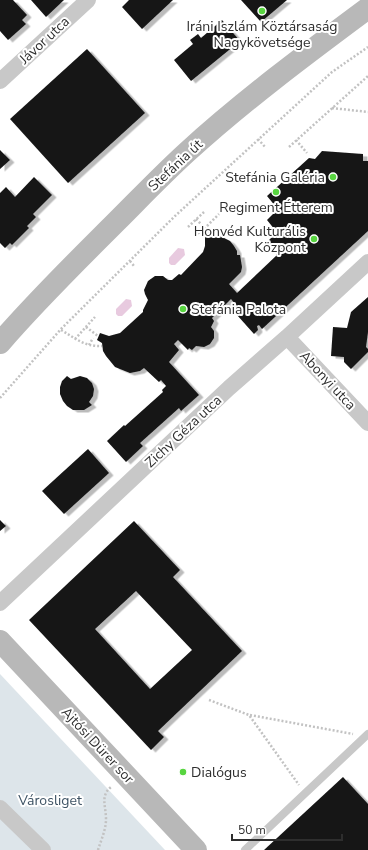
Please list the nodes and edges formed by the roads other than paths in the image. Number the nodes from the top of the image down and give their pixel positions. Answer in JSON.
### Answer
{"nodes":[{"id":1,"x":88,"y":0,"type":"edge"},
{"id":2,"x":368,"y":8,"type":"edge"},
{"id":3,"x":0,"y":81,"type":"edge"},
{"id":4,"x":368,"y":262,"type":"edge"},
{"id":5,"x":287,"y":337,"type":"junction"},
{"id":6,"x":0,"y":343,"type":"edge"},
{"id":7,"x":368,"y":423,"type":"edge"},
{"id":8,"x":0,"y":603,"type":"edge"},
{"id":9,"x":0,"y":641,"type":"edge"},
{"id":10,"x":367,"y":736,"type":"edge"},
{"id":11,"x":0,"y":808,"type":"edge"},
{"id":12,"x":43,"y":850,"type":"edge"},
{"id":13,"x":196,"y":850,"type":"edge"},
{"id":14,"x":244,"y":850,"type":"edge"}],
"edges":[{"from":1,"to":3,"type":"street","name":"Jávor utca"},
{"from":2,"to":6,"type":"street","name":"Stefánia út"},
{"from":4,"to":5,"type":"street","name":"Zichy Géza utca"},
{"from":5,"to":7,"type":"street","name":"Abonyi utca"},
{"from":5,"to":8,"type":"street","name":"Zichy Géza utca"},
{"from":9,"to":13,"type":"street","name":"Ajtósi Dürer sor"},
{"from":10,"to":14,"type":"lane"},
{"from":11,"to":12,"type":"street"}]}
